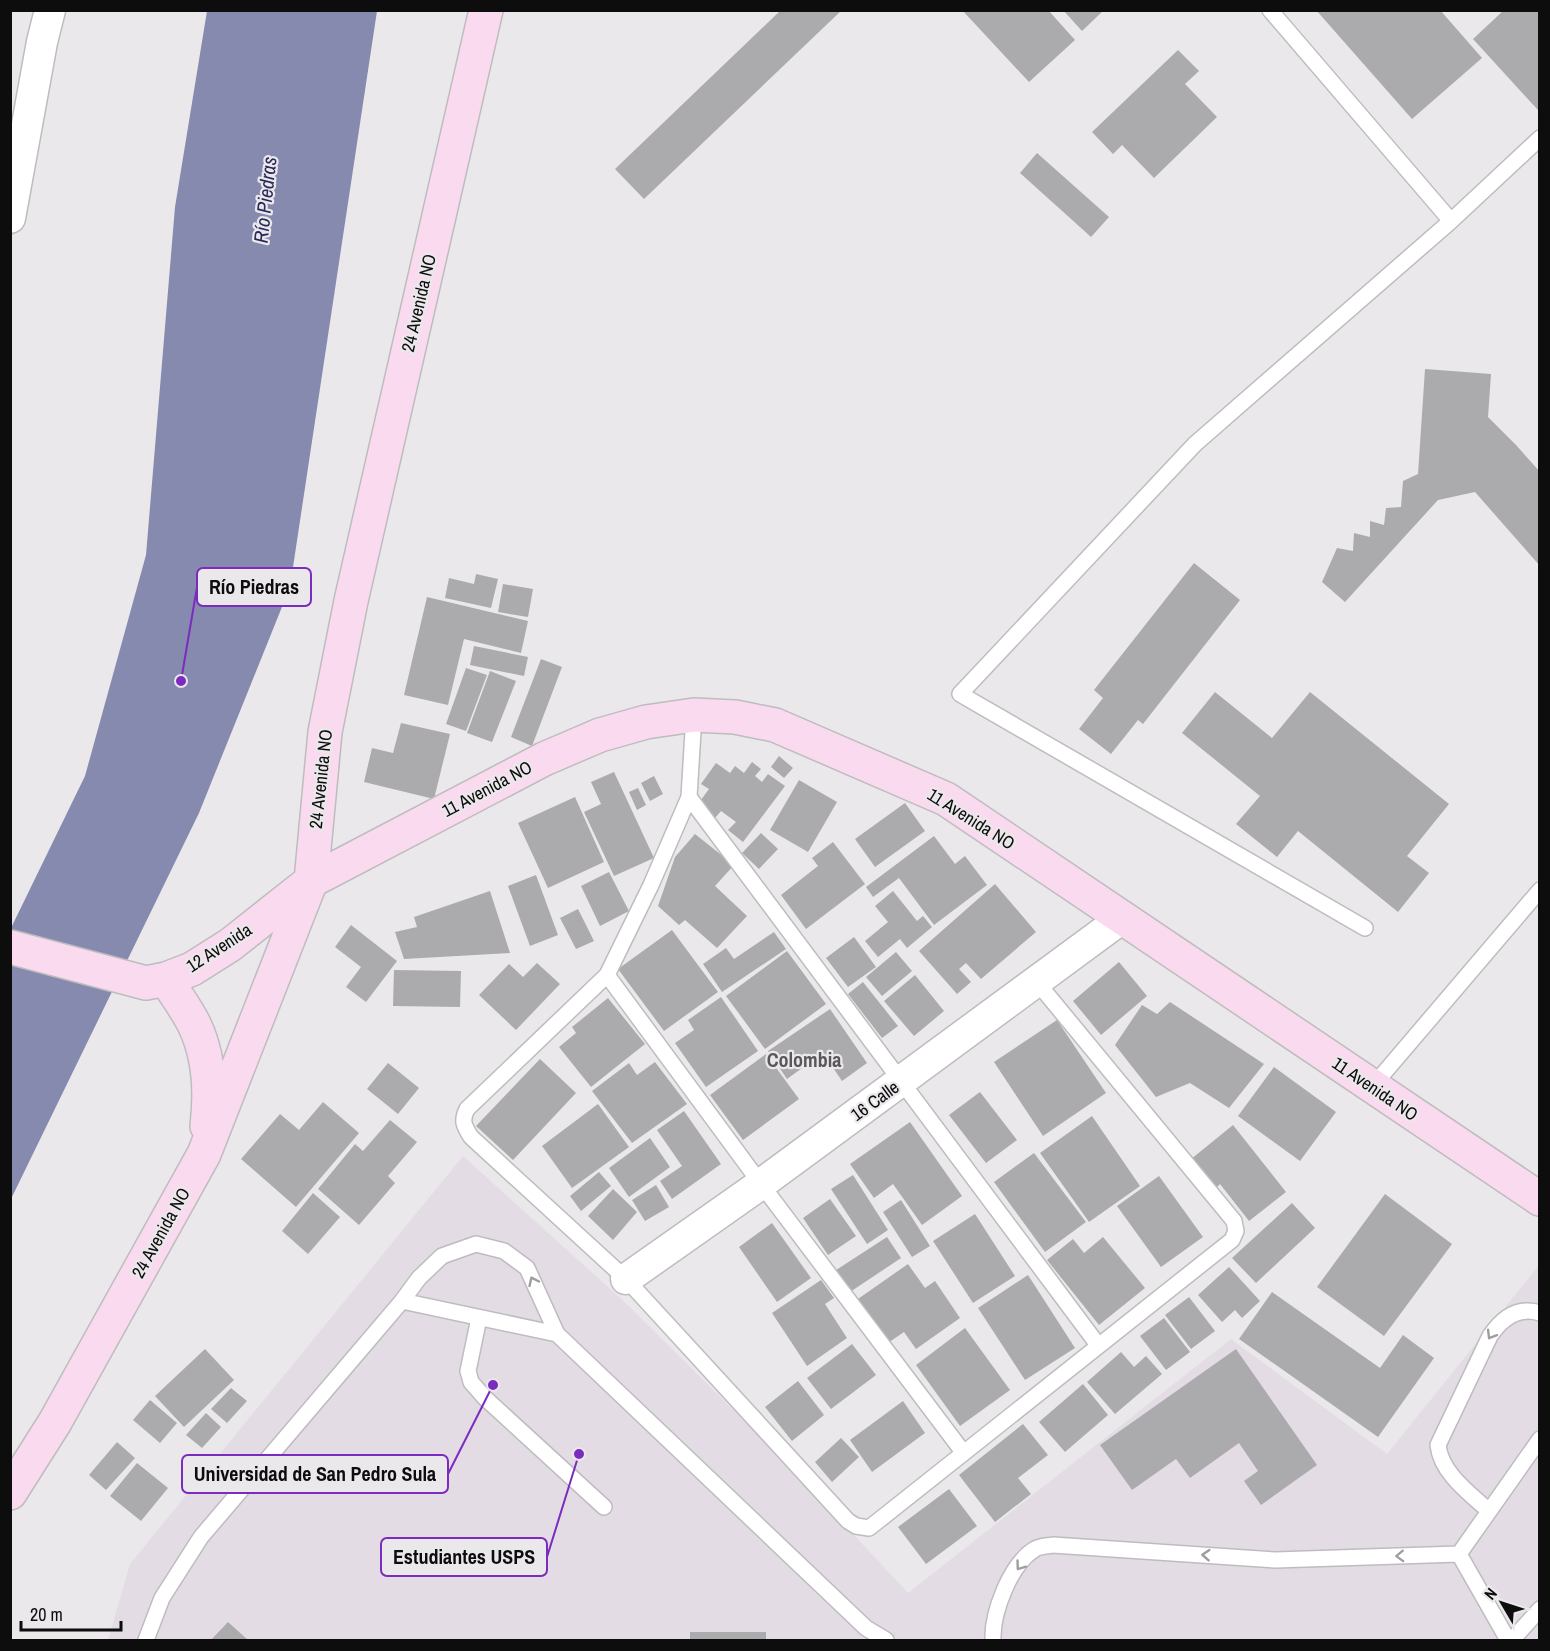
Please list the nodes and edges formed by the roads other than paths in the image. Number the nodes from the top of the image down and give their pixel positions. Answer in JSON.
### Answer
{"nodes":[{"id":1,"x":50,"y":10,"type":"edge"},
{"id":2,"x":486,"y":10,"type":"edge"},
{"id":3,"x":1270,"y":10,"type":"edge"},
{"id":4,"x":1539,"y":138,"type":"edge"},
{"id":5,"x":10,"y":218,"type":"edge"},
{"id":6,"x":1451,"y":221,"type":"junction"},
{"id":7,"x":694,"y":715,"type":"junction"},
{"id":8,"x":689,"y":797,"type":"junction"},
{"id":9,"x":311,"y":881,"type":"junction"},
{"id":10,"x":1539,"y":890,"type":"edge"},
{"id":11,"x":1121,"y":918,"type":"junction"},
{"id":12,"x":1365,"y":928,"type":"dead end"},
{"id":13,"x":10,"y":947,"type":"edge"},
{"id":14,"x":608,"y":975,"type":"junction"},
{"id":15,"x":156,"y":981,"type":"junction"},
{"id":16,"x":1036,"y":981,"type":"junction"},
{"id":17,"x":900,"y":1082,"type":"junction"},
{"id":18,"x":1372,"y":1087,"type":"junction"},
{"id":19,"x":204,"y":1154,"type":"junction"},
{"id":20,"x":761,"y":1184,"type":"junction"},
{"id":21,"x":1539,"y":1199,"type":"edge"},
{"id":22,"x":626,"y":1279,"type":"junction"},
{"id":23,"x":402,"y":1301,"type":"junction"},
{"id":24,"x":1539,"y":1313,"type":"edge"},
{"id":25,"x":479,"y":1318,"type":"junction"},
{"id":26,"x":557,"y":1334,"type":"junction"},
{"id":27,"x":1098,"y":1345,"type":"junction"},
{"id":28,"x":1539,"y":1439,"type":"edge"},
{"id":29,"x":963,"y":1452,"type":"junction"},
{"id":30,"x":10,"y":1493,"type":"edge"},
{"id":31,"x":604,"y":1507,"type":"dead end"},
{"id":32,"x":1489,"y":1511,"type":"junction"},
{"id":33,"x":1459,"y":1554,"type":"junction"},
{"id":34,"x":1539,"y":1609,"type":"edge"},
{"id":35,"x":146,"y":1641,"type":"edge"},
{"id":36,"x":886,"y":1641,"type":"edge"},
{"id":37,"x":993,"y":1641,"type":"edge"},
{"id":38,"x":1510,"y":1641,"type":"edge"}],
"edges":[{"from":1,"to":5,"type":"street"},
{"from":2,"to":9,"type":"street","name":"24 Avenida NO"},
{"from":3,"to":6,"type":"lane"},
{"from":4,"to":6,"type":"lane"},
{"from":6,"to":12,"type":"lane"},
{"from":7,"to":8,"type":"lane"},
{"from":7,"to":9,"type":"street","name":"11 Avenida NO"},
{"from":7,"to":11,"type":"street","name":"11 Avenida NO"},
{"from":8,"to":14,"type":"lane"},
{"from":8,"to":17,"type":"lane"},
{"from":9,"to":15,"type":"street","name":"12 Avenida"},
{"from":9,"to":19,"type":"street","name":"24 Avenida NO"},
{"from":10,"to":18,"type":"lane"},
{"from":11,"to":16,"type":"street","name":"16 Calle"},
{"from":11,"to":18,"type":"street","name":"11 Avenida NO"},
{"from":13,"to":15,"type":"street"},
{"from":14,"to":20,"type":"lane"},
{"from":14,"to":22,"type":"lane"},
{"from":15,"to":19,"type":"street"},
{"from":16,"to":17,"type":"street","name":"16 Calle"},
{"from":16,"to":27,"type":"lane"},
{"from":17,"to":20,"type":"street","name":"16 Calle"},
{"from":17,"to":27,"type":"lane"},
{"from":18,"to":21,"type":"street","name":"11 Avenida NO"},
{"from":19,"to":30,"type":"street","name":"24 Avenida NO"},
{"from":20,"to":22,"type":"street","name":"16 Calle"},
{"from":20,"to":29,"type":"lane"},
{"from":22,"to":29,"type":"lane"},
{"from":23,"to":25,"type":"lane"},
{"from":26,"to":23,"type":"lane","one_way":true},
{"from":23,"to":35,"type":"lane"},
{"from":24,"to":32,"type":"lane","one_way":true},
{"from":25,"to":26,"type":"lane"},
{"from":25,"to":31,"type":"lane"},
{"from":26,"to":36,"type":"lane"},
{"from":27,"to":29,"type":"lane"},
{"from":28,"to":32,"type":"lane"},
{"from":32,"to":33,"type":"lane"},
{"from":33,"to":37,"type":"lane","one_way":true},
{"from":33,"to":38,"type":"lane"},
{"from":34,"to":38,"type":"lane"}]}
